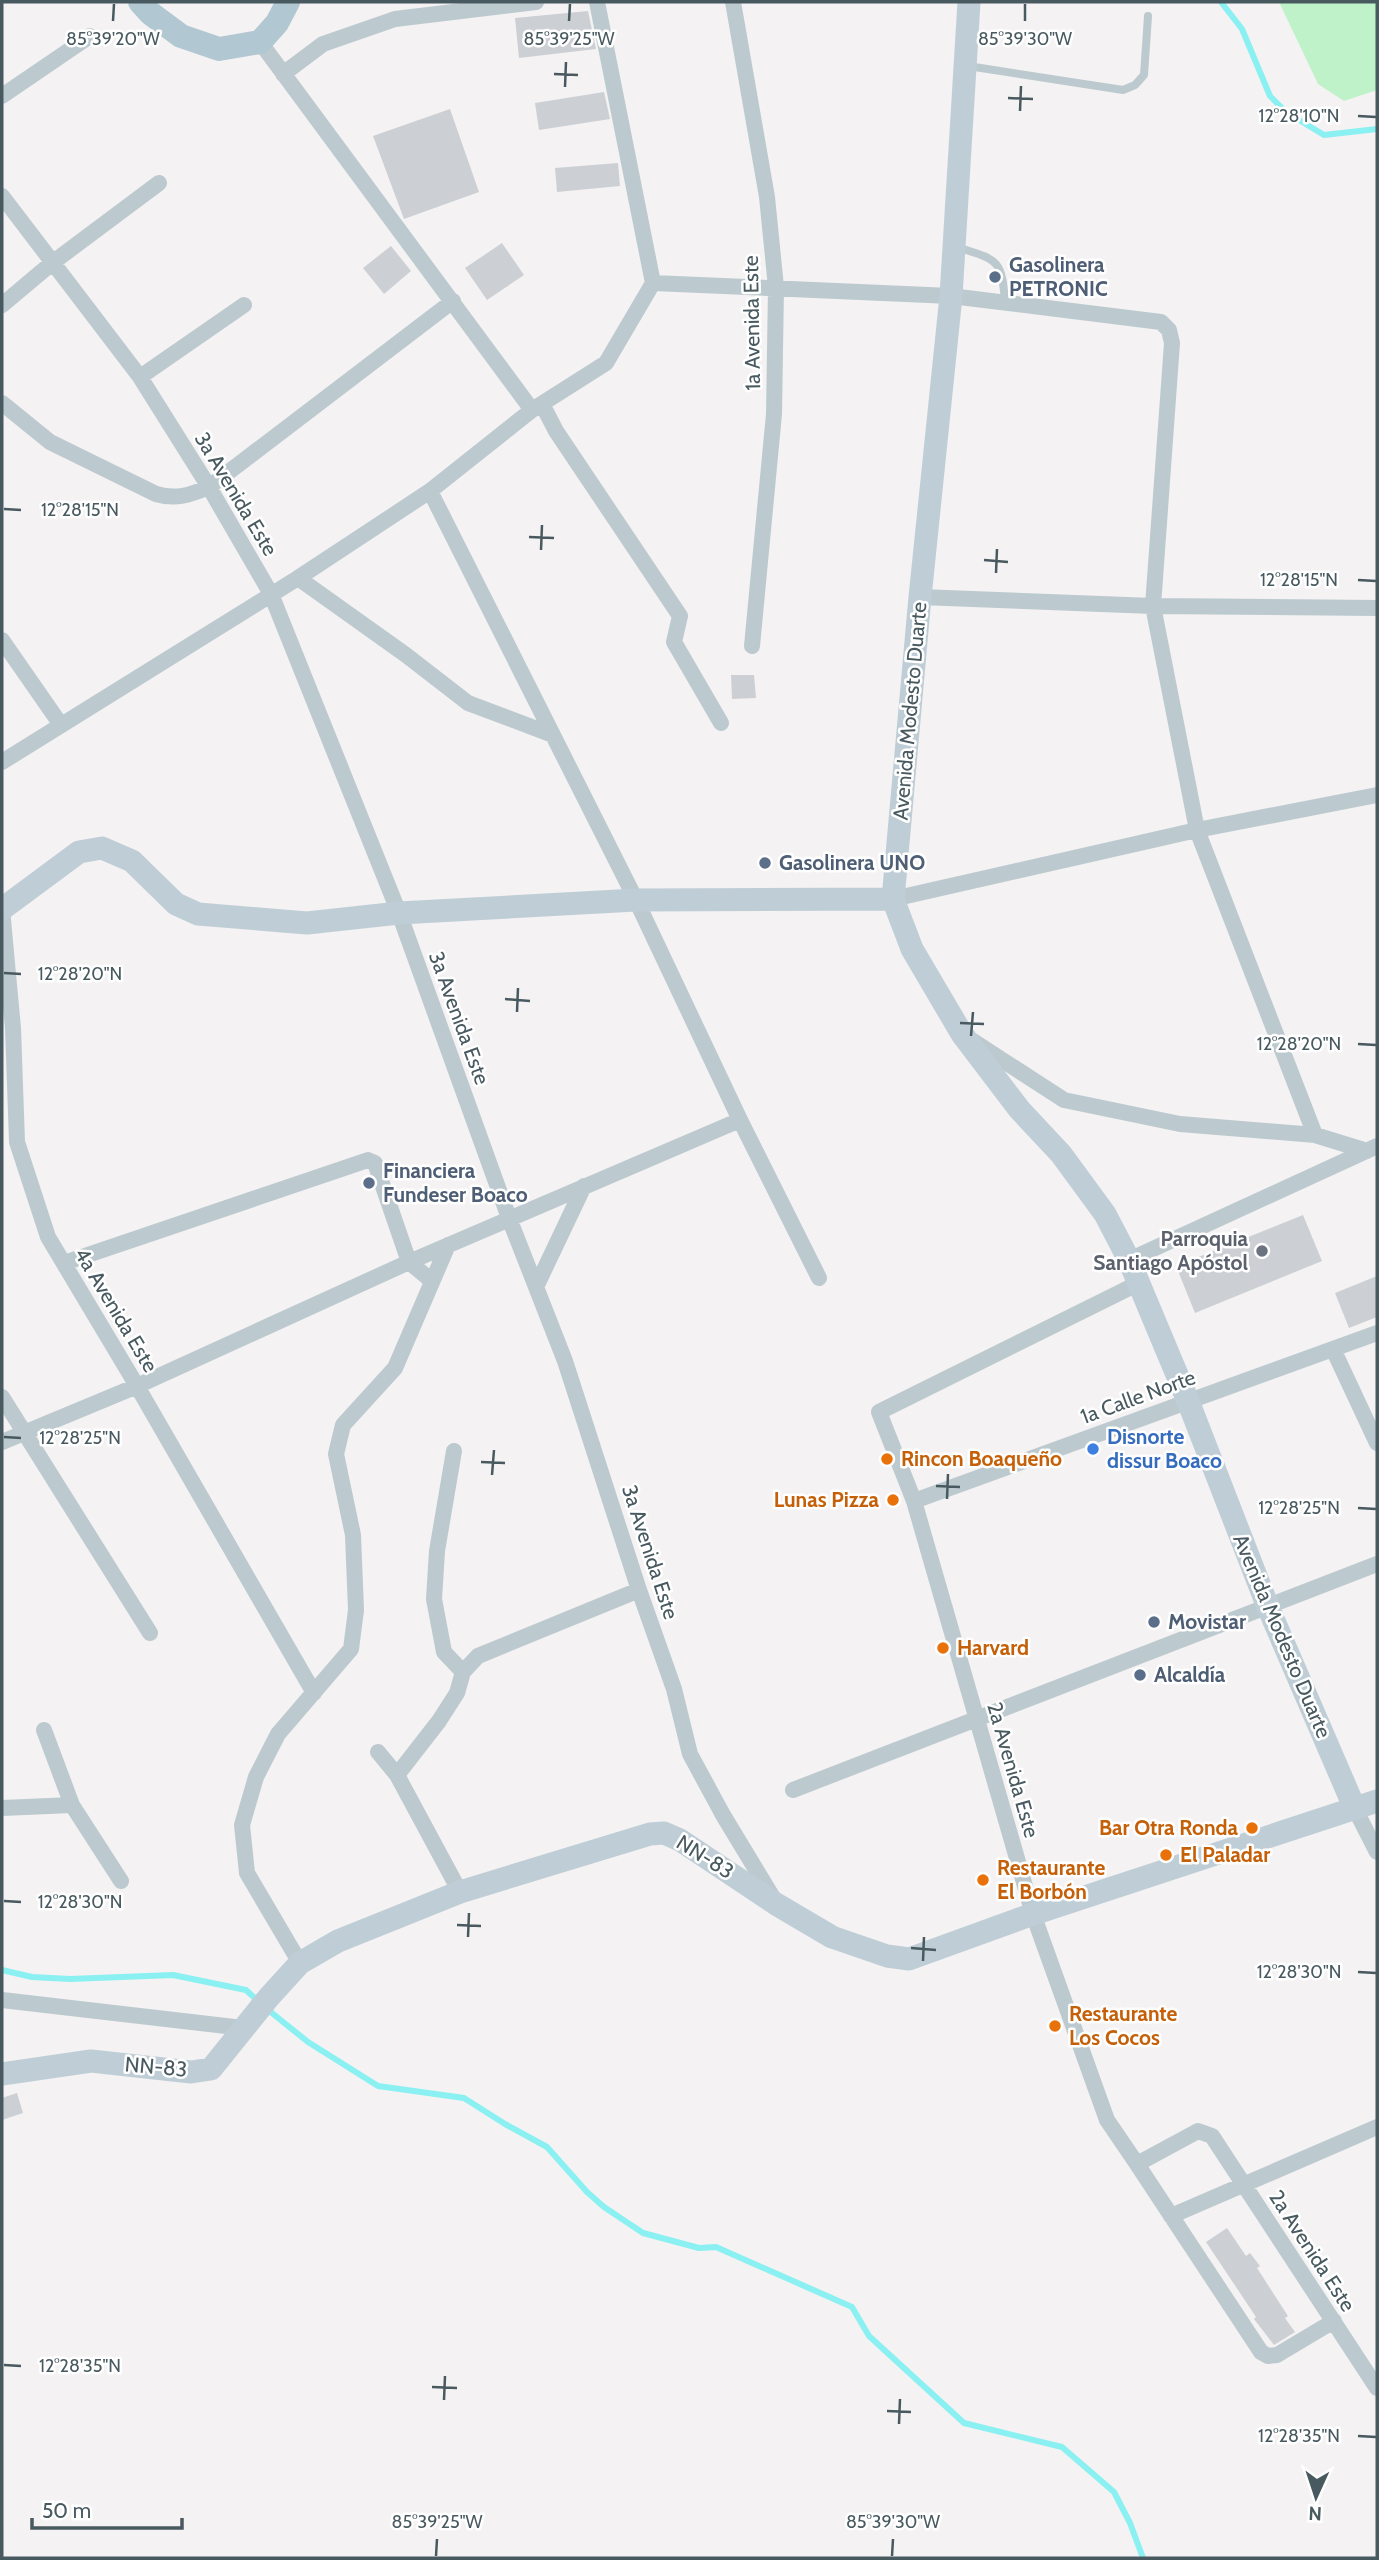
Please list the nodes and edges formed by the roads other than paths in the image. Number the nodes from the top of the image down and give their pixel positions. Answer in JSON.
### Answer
{"nodes":[{"id":1,"x":140,"y":2,"type":"edge"},
{"id":2,"x":288,"y":2,"type":"edge"},
{"id":3,"x":393,"y":2,"type":"edge"},
{"id":4,"x":536,"y":2,"type":"edge"},
{"id":5,"x":597,"y":2,"type":"edge"},
{"id":6,"x":733,"y":2,"type":"edge"},
{"id":7,"x":969,"y":2,"type":"edge"},
{"id":8,"x":1148,"y":16,"type":"dead end"},
{"id":9,"x":395,"y":19,"type":"junction"},
{"id":10,"x":90,"y":36,"type":"dead end"},
{"id":11,"x":260,"y":43,"type":"junction"},
{"id":12,"x":965,"y":65,"type":"junction"},
{"id":13,"x":284,"y":74,"type":"junction"},
{"id":14,"x":2,"y":96,"type":"edge"},
{"id":15,"x":159,"y":183,"type":"dead end"},
{"id":16,"x":2,"y":196,"type":"edge"},
{"id":17,"x":954,"y":247,"type":"junction"},
{"id":18,"x":52,"y":263,"type":"junction"},
{"id":19,"x":653,"y":282,"type":"junction"},
{"id":20,"x":776,"y":287,"type":"junction"},
{"id":21,"x":951,"y":296,"type":"junction"},
{"id":22,"x":453,"y":301,"type":"junction"},
{"id":23,"x":1005,"y":303,"type":"junction"},
{"id":24,"x":2,"y":305,"type":"edge"},
{"id":25,"x":244,"y":305,"type":"dead end"},
{"id":26,"x":140,"y":377,"type":"junction"},
{"id":27,"x":2,"y":403,"type":"edge"},
{"id":28,"x":537,"y":407,"type":"junction"},
{"id":29,"x":209,"y":487,"type":"junction"},
{"id":30,"x":430,"y":491,"type":"junction"},
{"id":31,"x":298,"y":578,"type":"junction"},
{"id":32,"x":271,"y":593,"type":"junction"},
{"id":33,"x":920,"y":597,"type":"junction"},
{"id":34,"x":1153,"y":606,"type":"junction"},
{"id":35,"x":1377,"y":608,"type":"edge"},
{"id":36,"x":2,"y":640,"type":"edge"},
{"id":37,"x":752,"y":646,"type":"dead end"},
{"id":38,"x":721,"y":723,"type":"dead end"},
{"id":39,"x":61,"y":725,"type":"junction"},
{"id":40,"x":553,"y":735,"type":"junction"},
{"id":41,"x":2,"y":762,"type":"edge"},
{"id":42,"x":1377,"y":795,"type":"edge"},
{"id":43,"x":1197,"y":830,"type":"junction"},
{"id":44,"x":893,"y":899,"type":"junction"},
{"id":45,"x":636,"y":900,"type":"junction"},
{"id":46,"x":2,"y":909,"type":"edge"},
{"id":47,"x":399,"y":914,"type":"junction"},
{"id":48,"x":962,"y":1034,"type":"junction"},
{"id":49,"x":740,"y":1120,"type":"junction"},
{"id":50,"x":1315,"y":1135,"type":"junction"},
{"id":51,"x":1372,"y":1148,"type":"edge"},
{"id":52,"x":584,"y":1186,"type":"junction"},
{"id":53,"x":509,"y":1218,"type":"junction"},
{"id":54,"x":448,"y":1245,"type":"junction"},
{"id":55,"x":1129,"y":1260,"type":"junction"},
{"id":56,"x":409,"y":1262,"type":"junction"},
{"id":57,"x":64,"y":1263,"type":"junction"},
{"id":58,"x":819,"y":1278,"type":"dead end"},
{"id":59,"x":432,"y":1281,"type":"junction"},
{"id":60,"x":1138,"y":1284,"type":"junction"},
{"id":61,"x":536,"y":1287,"type":"junction"},
{"id":62,"x":1377,"y":1333,"type":"edge"},
{"id":63,"x":1333,"y":1349,"type":"junction"},
{"id":64,"x":137,"y":1386,"type":"junction"},
{"id":65,"x":2,"y":1397,"type":"edge"},
{"id":66,"x":1188,"y":1401,"type":"junction"},
{"id":67,"x":25,"y":1432,"type":"junction"},
{"id":68,"x":2,"y":1442,"type":"edge"},
{"id":69,"x":1377,"y":1443,"type":"edge"},
{"id":70,"x":454,"y":1451,"type":"dead end"},
{"id":71,"x":914,"y":1501,"type":"junction"},
{"id":72,"x":1377,"y":1564,"type":"edge"},
{"id":73,"x":639,"y":1590,"type":"junction"},
{"id":74,"x":1268,"y":1607,"type":"junction"},
{"id":75,"x":150,"y":1633,"type":"dead end"},
{"id":76,"x":463,"y":1672,"type":"junction"},
{"id":77,"x":314,"y":1693,"type":"junction"},
{"id":78,"x":976,"y":1720,"type":"junction"},
{"id":79,"x":44,"y":1730,"type":"dead end"},
{"id":80,"x":378,"y":1752,"type":"dead end"},
{"id":81,"x":397,"y":1775,"type":"junction"},
{"id":82,"x":793,"y":1790,"type":"dead end"},
{"id":83,"x":1377,"y":1801,"type":"edge"},
{"id":84,"x":72,"y":1805,"type":"junction"},
{"id":85,"x":2,"y":1808,"type":"edge"},
{"id":86,"x":1355,"y":1809,"type":"junction"},
{"id":87,"x":1377,"y":1852,"type":"edge"},
{"id":88,"x":121,"y":1881,"type":"dead end"},
{"id":89,"x":460,"y":1892,"type":"junction"},
{"id":90,"x":776,"y":1904,"type":"junction"},
{"id":91,"x":1033,"y":1914,"type":"junction"},
{"id":92,"x":300,"y":1964,"type":"junction"},
{"id":93,"x":2,"y":2000,"type":"edge"},
{"id":94,"x":247,"y":2024,"type":"junction"},
{"id":95,"x":2,"y":2074,"type":"edge"},
{"id":96,"x":1377,"y":2127,"type":"edge"},
{"id":97,"x":1137,"y":2164,"type":"junction"},
{"id":98,"x":1243,"y":2183,"type":"junction"},
{"id":99,"x":1171,"y":2216,"type":"junction"},
{"id":100,"x":1334,"y":2321,"type":"junction"},
{"id":101,"x":1377,"y":2388,"type":"edge"}],
"edges":[{"from":1,"to":11,"type":"main road"},
{"from":2,"to":11,"type":"main road"},
{"from":3,"to":9,"type":"street"},
{"from":4,"to":9,"type":"street"},
{"from":5,"to":19,"type":"street"},
{"from":6,"to":20,"type":"street","name":"1a Avenida Este"},
{"from":7,"to":12,"type":"main road","name":"Avenida Modesto Duarte"},
{"from":8,"to":12,"type":"lane"},
{"from":9,"to":13,"type":"street"},
{"from":10,"to":14,"type":"street"},
{"from":11,"to":13,"type":"street"},
{"from":12,"to":17,"type":"main road","name":"Avenida Modesto Duarte"},
{"from":13,"to":22,"type":"street"},
{"from":15,"to":18,"type":"street"},
{"from":16,"to":18,"type":"street","name":"3a Avenida Este"},
{"from":17,"to":21,"type":"main road","name":"Avenida Modesto Duarte"},
{"from":17,"to":23,"type":"lane"},
{"from":18,"to":24,"type":"street"},
{"from":18,"to":26,"type":"street","name":"3a Avenida Este"},
{"from":19,"to":20,"type":"street"},
{"from":19,"to":28,"type":"street"},
{"from":20,"to":21,"type":"street"},
{"from":20,"to":37,"type":"street","name":"1a Avenida Este"},
{"from":21,"to":23,"type":"street"},
{"from":21,"to":33,"type":"main road","name":"Avenida Modesto Duarte"},
{"from":22,"to":28,"type":"street"},
{"from":22,"to":29,"type":"street"},
{"from":23,"to":34,"type":"street"},
{"from":25,"to":26,"type":"street"},
{"from":26,"to":29,"type":"street","name":"3a Avenida Este"},
{"from":27,"to":29,"type":"street"},
{"from":28,"to":30,"type":"street"},
{"from":28,"to":38,"type":"street"},
{"from":29,"to":32,"type":"street","name":"3a Avenida Este"},
{"from":30,"to":31,"type":"street"},
{"from":30,"to":40,"type":"street"},
{"from":31,"to":32,"type":"street"},
{"from":31,"to":40,"type":"street"},
{"from":32,"to":39,"type":"street"},
{"from":32,"to":47,"type":"street","name":"3a Avenida Este"},
{"from":33,"to":34,"type":"street"},
{"from":33,"to":44,"type":"main road","name":"Avenida Modesto Duarte"},
{"from":34,"to":35,"type":"street"},
{"from":34,"to":43,"type":"street"},
{"from":36,"to":39,"type":"street"},
{"from":39,"to":41,"type":"street"},
{"from":40,"to":45,"type":"street"},
{"from":42,"to":43,"type":"street"},
{"from":43,"to":44,"type":"street"},
{"from":43,"to":50,"type":"street"},
{"from":44,"to":45,"type":"main road"},
{"from":44,"to":48,"type":"main road","name":"Avenida Modesto Duarte"},
{"from":45,"to":47,"type":"main road"},
{"from":45,"to":49,"type":"street"},
{"from":46,"to":47,"type":"main road"},
{"from":46,"to":57,"type":"street","name":"4a Avenida Este"},
{"from":47,"to":53,"type":"street","name":"3a Avenida Este"},
{"from":48,"to":50,"type":"street"},
{"from":48,"to":55,"type":"main road","name":"Avenida Modesto Duarte"},
{"from":49,"to":52,"type":"street"},
{"from":49,"to":58,"type":"street"},
{"from":50,"to":51,"type":"street"},
{"from":51,"to":55,"type":"street"},
{"from":52,"to":53,"type":"street"},
{"from":52,"to":61,"type":"street"},
{"from":53,"to":54,"type":"street"},
{"from":53,"to":61,"type":"street","name":"3a Avenida Este"},
{"from":54,"to":56,"type":"street"},
{"from":54,"to":59,"type":"street"},
{"from":55,"to":60,"type":"main road","name":"Avenida Modesto Duarte"},
{"from":56,"to":57,"type":"street"},
{"from":56,"to":59,"type":"street"},
{"from":56,"to":64,"type":"street"},
{"from":57,"to":64,"type":"street","name":"4a Avenida Este"},
{"from":59,"to":77,"type":"street"},
{"from":60,"to":66,"type":"main road","name":"Avenida Modesto Duarte"},
{"from":60,"to":71,"type":"street","name":"2a Avenida Este"},
{"from":61,"to":73,"type":"street","name":"3a Avenida Este"},
{"from":62,"to":63,"type":"street","name":"1a Calle Norte"},
{"from":63,"to":66,"type":"street","name":"1a Calle Norte"},
{"from":63,"to":69,"type":"street"},
{"from":64,"to":67,"type":"street"},
{"from":64,"to":77,"type":"street","name":"4a Avenida Este"},
{"from":65,"to":67,"type":"street"},
{"from":66,"to":71,"type":"street","name":"1a Calle Norte"},
{"from":66,"to":74,"type":"main road","name":"Avenida Modesto Duarte"},
{"from":67,"to":68,"type":"street"},
{"from":67,"to":75,"type":"street"},
{"from":70,"to":76,"type":"street"},
{"from":71,"to":78,"type":"street","name":"2a Avenida Este"},
{"from":72,"to":74,"type":"street"},
{"from":73,"to":76,"type":"street"},
{"from":73,"to":90,"type":"street","name":"3a Avenida Este"},
{"from":74,"to":78,"type":"street"},
{"from":74,"to":86,"type":"main road","name":"Avenida Modesto Duarte"},
{"from":76,"to":81,"type":"street"},
{"from":77,"to":92,"type":"street"},
{"from":78,"to":82,"type":"street"},
{"from":78,"to":91,"type":"street","name":"2a Avenida Este"},
{"from":79,"to":84,"type":"street"},
{"from":80,"to":81,"type":"street"},
{"from":81,"to":89,"type":"street"},
{"from":83,"to":86,"type":"main road","name":"NN-83"},
{"from":84,"to":85,"type":"street"},
{"from":84,"to":88,"type":"street"},
{"from":86,"to":87,"type":"street"},
{"from":86,"to":91,"type":"main road","name":"NN-83","number":"NN-83"},
{"from":89,"to":90,"type":"main road","name":"NN-83","number":"NN-83"},
{"from":89,"to":92,"type":"main road","name":"NN-83","number":"NN-83"},
{"from":90,"to":91,"type":"main road","name":"NN-83","number":"NN-83"},
{"from":91,"to":97,"type":"street","name":"2a Avenida Este"},
{"from":92,"to":94,"type":"main road","name":"NN-83","number":"NN-83"},
{"from":93,"to":94,"type":"street"},
{"from":94,"to":95,"type":"main road","name":"NN-83","number":"NN-83"},
{"from":96,"to":98,"type":"street"},
{"from":97,"to":98,"type":"street","name":"2a Avenida Este"},
{"from":97,"to":99,"type":"street"},
{"from":98,"to":99,"type":"street"},
{"from":98,"to":100,"type":"street","name":"2a Avenida Este"},
{"from":99,"to":100,"type":"street"},
{"from":100,"to":101,"type":"street","name":"2a Avenida Este"}]}
